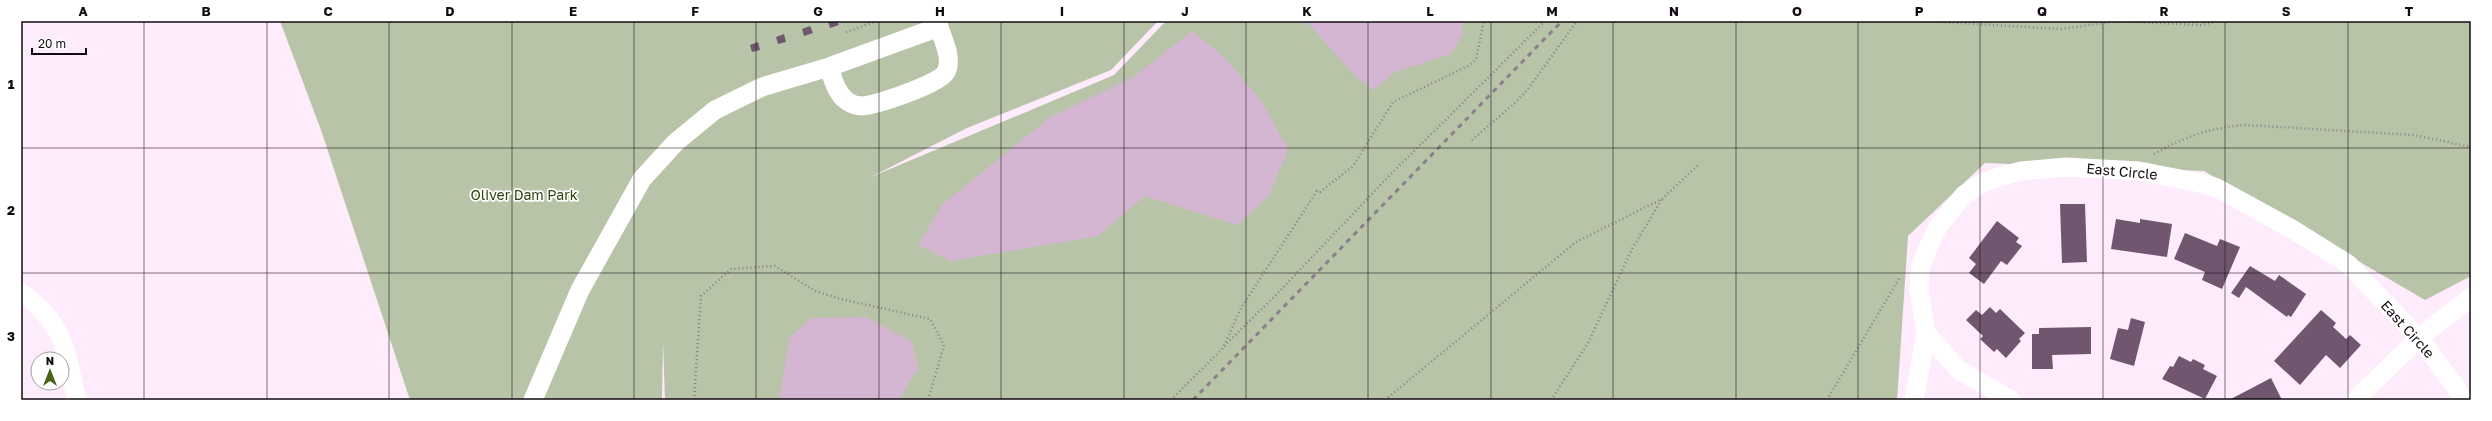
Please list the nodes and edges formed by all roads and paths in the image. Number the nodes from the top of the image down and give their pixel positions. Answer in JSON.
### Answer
{"nodes":[{"id":1,"x":877,"y":21,"type":"edge"},
{"id":2,"x":1484,"y":21,"type":"edge"},
{"id":3,"x":1545,"y":21,"type":"edge"},
{"id":4,"x":1577,"y":21,"type":"edge"},
{"id":5,"x":1924,"y":21,"type":"edge"},
{"id":6,"x":2220,"y":21,"type":"edge"},
{"id":7,"x":846,"y":32,"type":"dead end"},
{"id":8,"x":829,"y":67,"type":"junction"},
{"id":9,"x":1472,"y":140,"type":"dead end"},
{"id":10,"x":2471,"y":147,"type":"edge"},
{"id":11,"x":1699,"y":164,"type":"dead end"},
{"id":12,"x":2139,"y":171,"type":"junction"},
{"id":13,"x":1662,"y":199,"type":"junction"},
{"id":14,"x":1902,"y":274,"type":"dead end"},
{"id":15,"x":21,"y":292,"type":"edge"},
{"id":16,"x":2471,"y":297,"type":"edge"},
{"id":17,"x":1926,"y":333,"type":"junction"},
{"id":18,"x":2419,"y":338,"type":"junction"},
{"id":19,"x":1223,"y":348,"type":"junction"},
{"id":20,"x":77,"y":400,"type":"edge"},
{"id":21,"x":533,"y":400,"type":"edge"},
{"id":22,"x":694,"y":400,"type":"edge"},
{"id":23,"x":928,"y":400,"type":"edge"},
{"id":24,"x":1171,"y":400,"type":"edge"},
{"id":25,"x":1385,"y":400,"type":"edge"},
{"id":26,"x":1551,"y":400,"type":"edge"},
{"id":27,"x":1827,"y":400,"type":"edge"},
{"id":28,"x":1914,"y":400,"type":"edge"},
{"id":29,"x":2011,"y":400,"type":"edge"},
{"id":30,"x":2354,"y":400,"type":"edge"},
{"id":31,"x":2462,"y":400,"type":"edge"}],
"edges":[{"from":1,"to":7,"type":"path"},
{"from":2,"to":19,"type":"path"},
{"from":3,"to":19,"type":"path"},
{"from":4,"to":9,"type":"path"},
{"from":5,"to":6,"type":"path"},
{"from":8,"to":8,"type":"street"},
{"from":8,"to":21,"type":"street"},
{"from":10,"to":12,"type":"path"},
{"from":11,"to":13,"type":"path"},
{"from":12,"to":17,"type":"street","name":"East Circle"},
{"from":12,"to":18,"type":"street","name":"East Circle"},
{"from":13,"to":25,"type":"path"},
{"from":13,"to":26,"type":"path"},
{"from":14,"to":27,"type":"path"},
{"from":15,"to":20,"type":"street"},
{"from":16,"to":18,"type":"street"},
{"from":17,"to":28,"type":"street"},
{"from":17,"to":29,"type":"street"},
{"from":18,"to":30,"type":"street"},
{"from":18,"to":31,"type":"street","name":"East Circle"},
{"from":19,"to":24,"type":"path"},
{"from":22,"to":23,"type":"path"}]}
